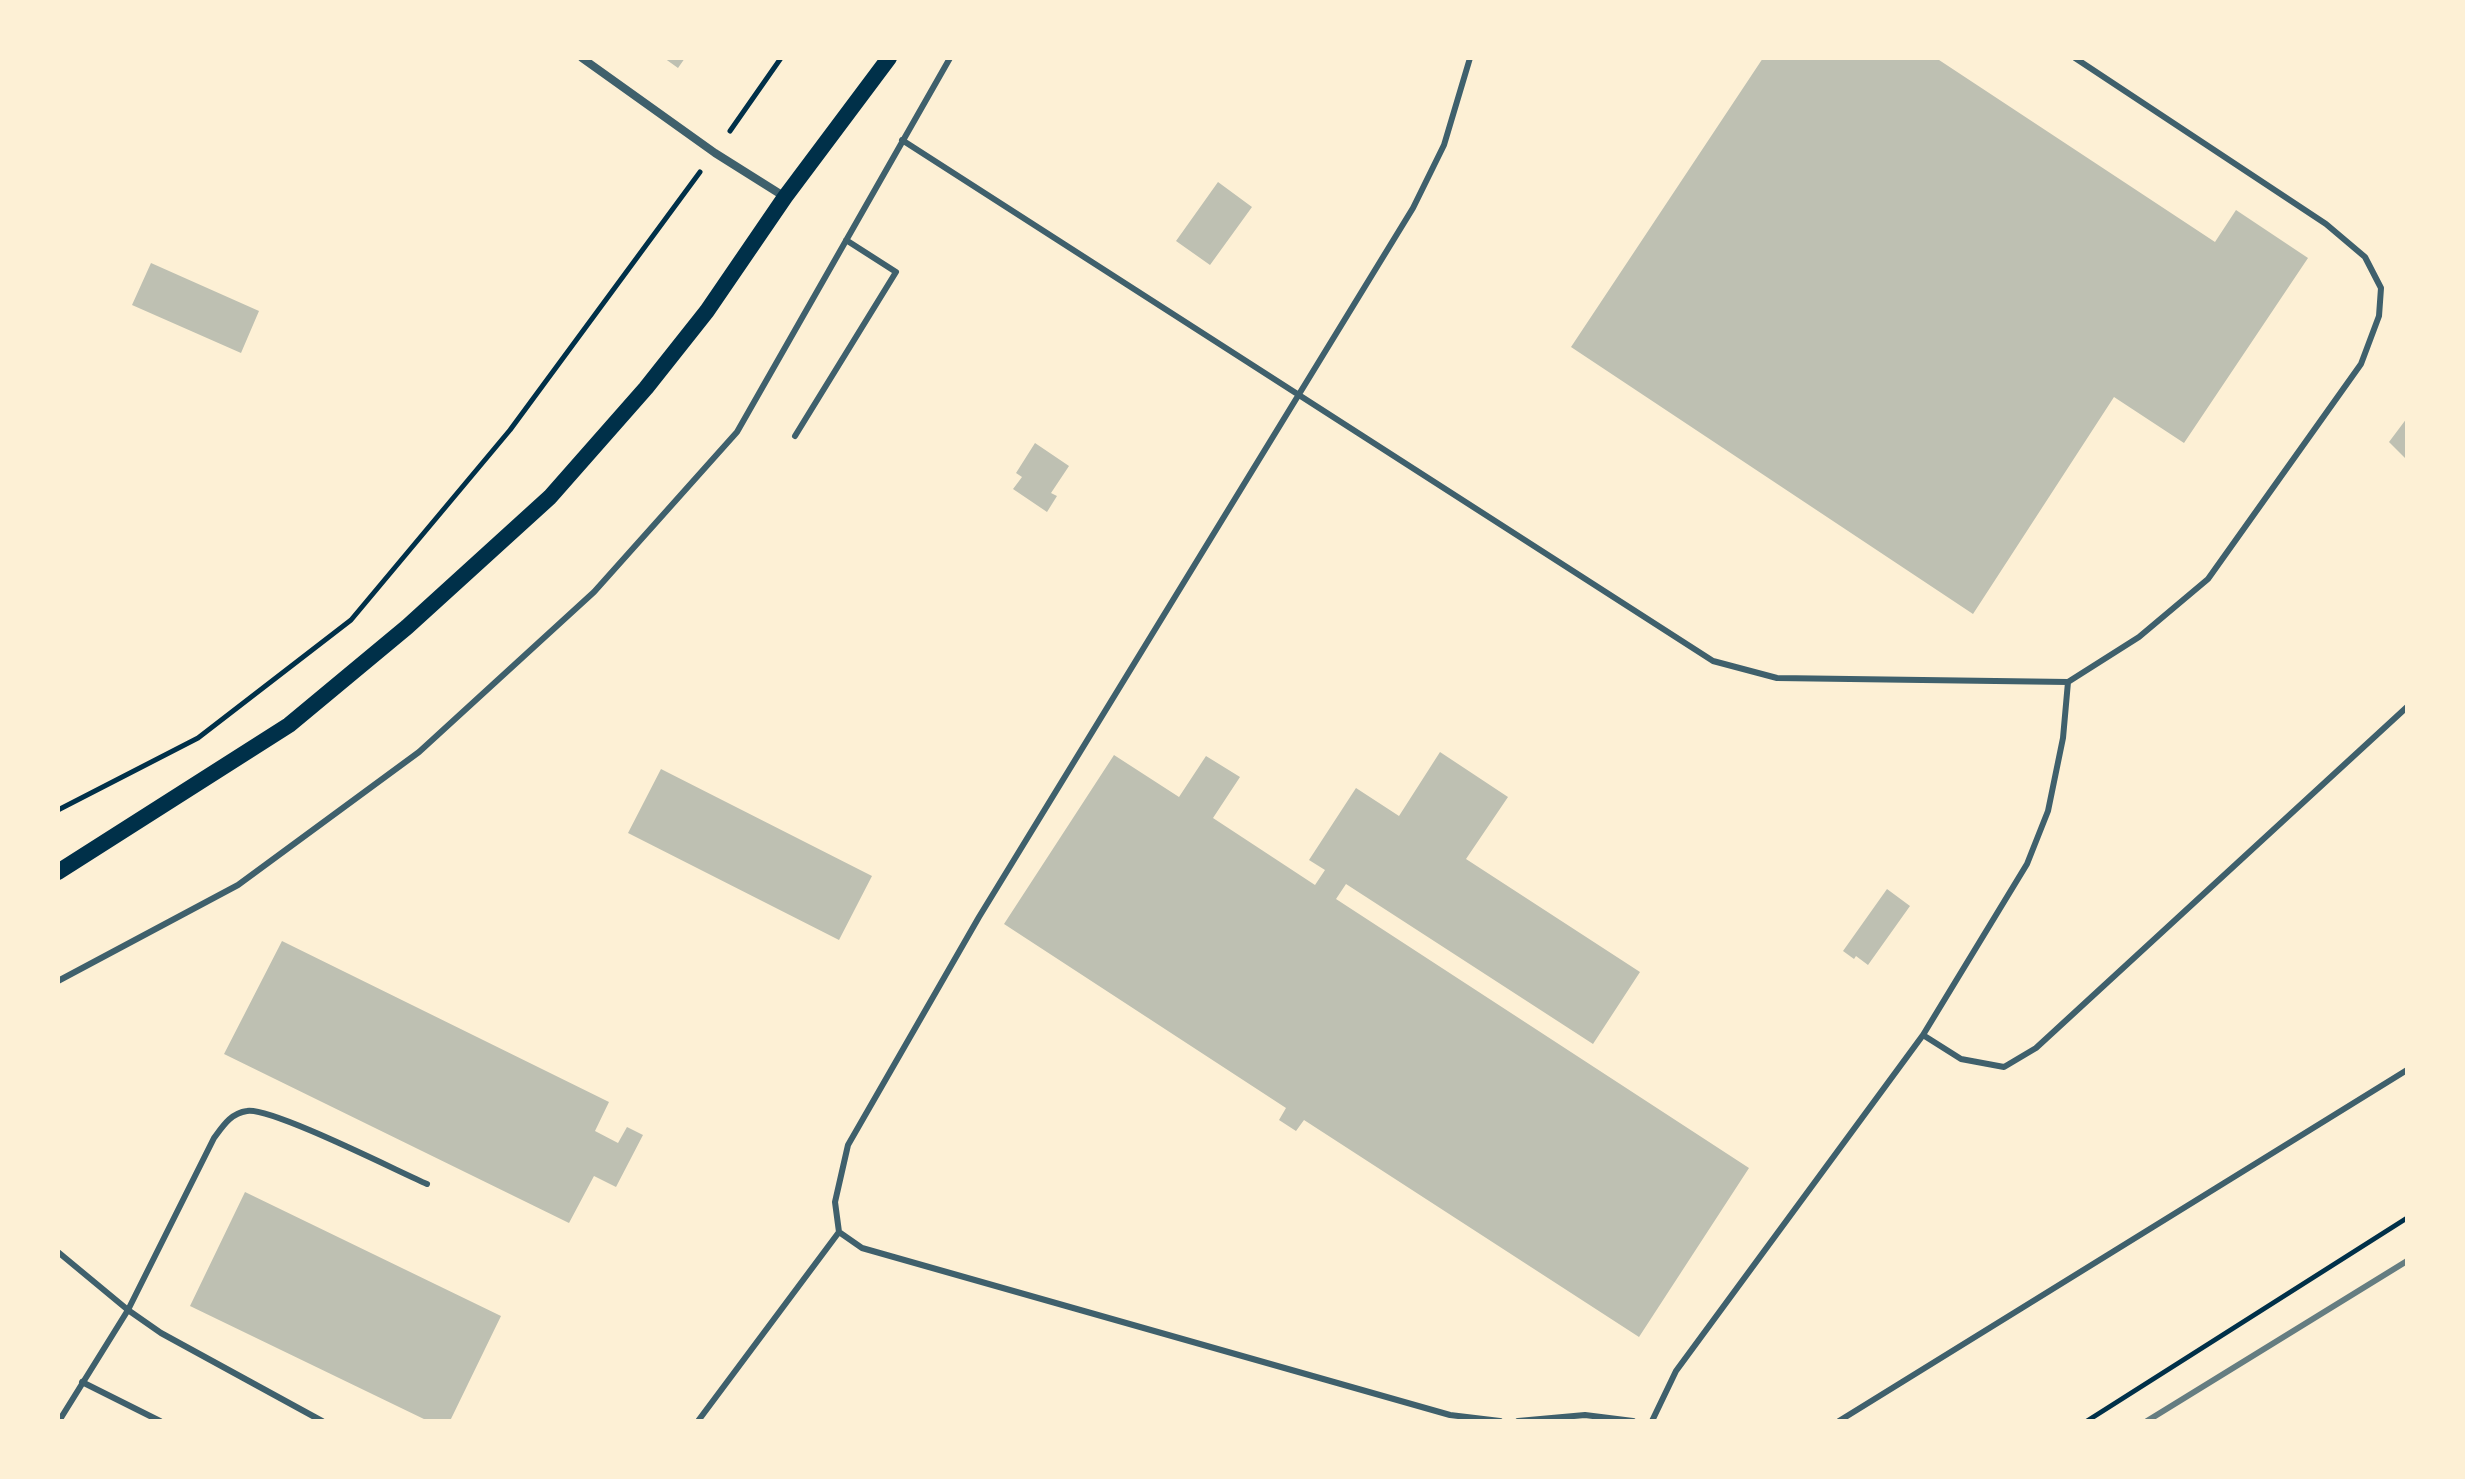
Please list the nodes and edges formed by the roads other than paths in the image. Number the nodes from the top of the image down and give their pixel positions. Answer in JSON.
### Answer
{"nodes":[{"id":1,"x":582,"y":58,"type":"edge"},
{"id":2,"x":889,"y":58,"type":"edge"},
{"id":3,"x":950,"y":58,"type":"edge"},
{"id":4,"x":1470,"y":58,"type":"edge"},
{"id":5,"x":2075,"y":58,"type":"edge"},
{"id":6,"x":902,"y":140,"type":"junction"},
{"id":7,"x":785,"y":197,"type":"junction"},
{"id":8,"x":846,"y":240,"type":"junction"},
{"id":9,"x":1300,"y":395,"type":"junction"},
{"id":10,"x":795,"y":436,"type":"dead end"},
{"id":11,"x":2068,"y":682,"type":"junction"},
{"id":12,"x":2407,"y":707,"type":"edge"},
{"id":13,"x":58,"y":872,"type":"edge"},
{"id":14,"x":58,"y":981,"type":"edge"},
{"id":15,"x":1923,"y":1035,"type":"junction"},
{"id":16,"x":2407,"y":1070,"type":"edge"},
{"id":17,"x":427,"y":1184,"type":"dead end"},
{"id":18,"x":839,"y":1232,"type":"junction"},
{"id":19,"x":58,"y":1252,"type":"edge"},
{"id":20,"x":128,"y":1310,"type":"junction"},
{"id":21,"x":82,"y":1382,"type":"junction"},
{"id":22,"x":1476,"y":1420,"type":"edge"},
{"id":23,"x":59,"y":1421,"type":"edge"},
{"id":24,"x":160,"y":1421,"type":"edge"},
{"id":25,"x":322,"y":1421,"type":"edge"},
{"id":26,"x":698,"y":1421,"type":"edge"},
{"id":27,"x":1500,"y":1421,"type":"edge"},
{"id":28,"x":1518,"y":1421,"type":"edge"},
{"id":29,"x":1633,"y":1421,"type":"edge"},
{"id":30,"x":1652,"y":1421,"type":"edge"},
{"id":31,"x":1839,"y":1421,"type":"edge"}],
"edges":[{"from":1,"to":7,"type":"street"},
{"from":2,"to":7,"type":"main road"},
{"from":3,"to":6,"type":"lane"},
{"from":4,"to":9,"type":"lane"},
{"from":5,"to":11,"type":"lane"},
{"from":6,"to":8,"type":"lane"},
{"from":6,"to":9,"type":"lane"},
{"from":7,"to":13,"type":"main road"},
{"from":8,"to":10,"type":"lane"},
{"from":8,"to":14,"type":"lane"},
{"from":9,"to":11,"type":"lane"},
{"from":9,"to":18,"type":"lane"},
{"from":11,"to":15,"type":"lane"},
{"from":12,"to":15,"type":"lane"},
{"from":15,"to":30,"type":"lane"},
{"from":16,"to":31,"type":"lane"},
{"from":17,"to":20,"type":"lane"},
{"from":18,"to":22,"type":"lane"},
{"from":18,"to":26,"type":"lane"},
{"from":19,"to":20,"type":"lane"},
{"from":20,"to":21,"type":"lane"},
{"from":20,"to":25,"type":"lane"},
{"from":21,"to":23,"type":"lane"},
{"from":21,"to":24,"type":"lane"},
{"from":22,"to":27,"type":"lane"},
{"from":28,"to":29,"type":"lane"}]}
